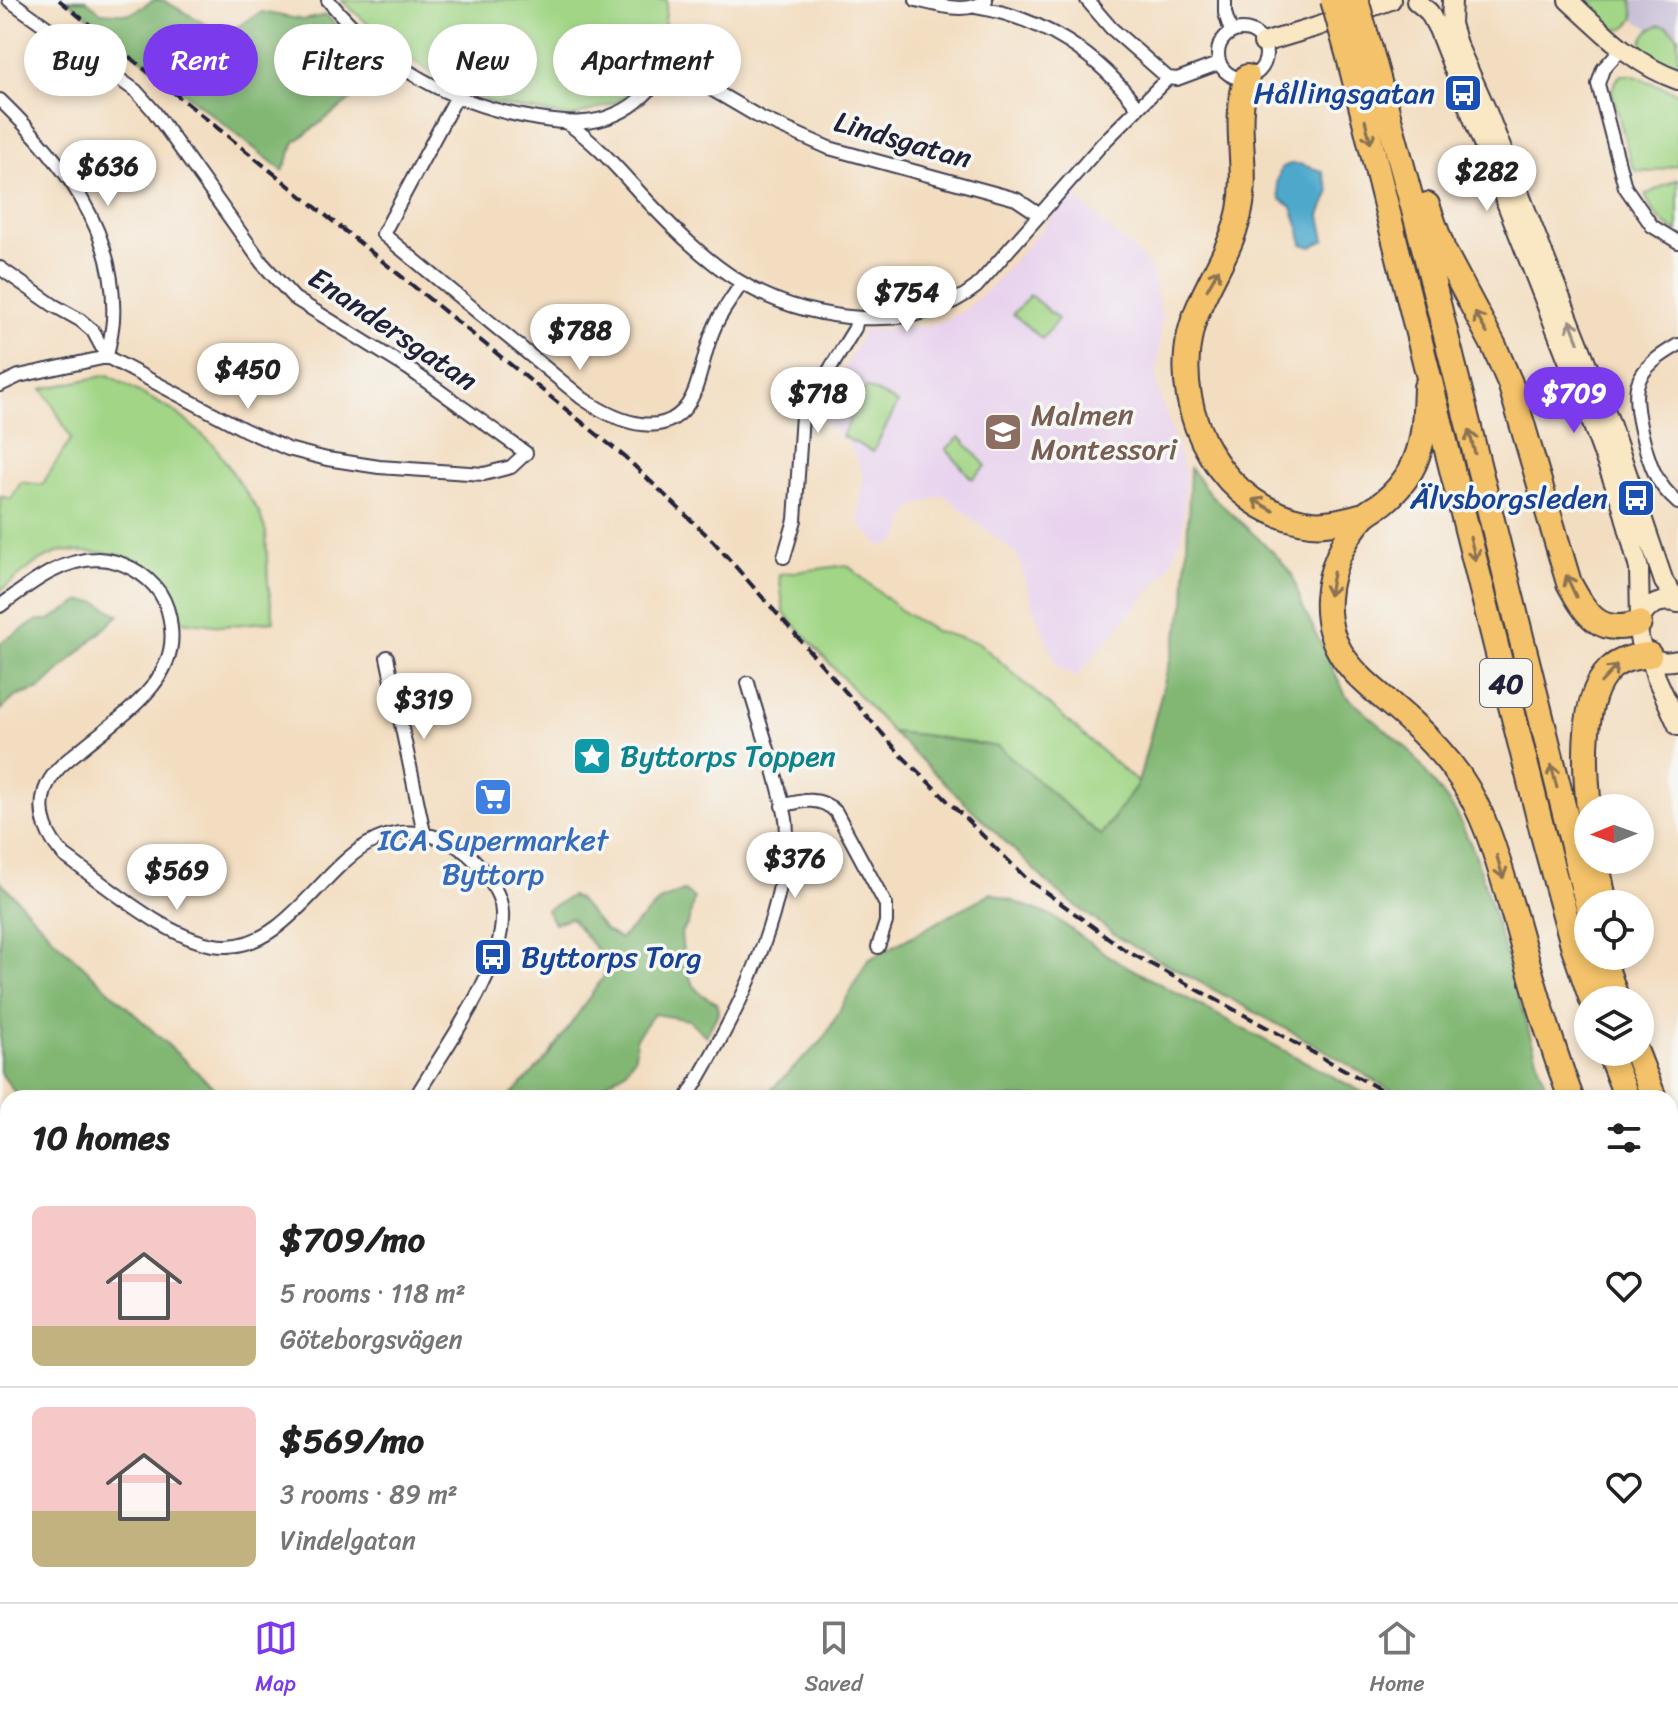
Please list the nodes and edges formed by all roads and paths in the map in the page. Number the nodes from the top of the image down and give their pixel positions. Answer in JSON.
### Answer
{"nodes":[{"id":1,"x":9,"y":0,"type":"edge"},
{"id":2,"x":328,"y":0,"type":"edge"},
{"id":3,"x":916,"y":0,"type":"edge"},
{"id":4,"x":1087,"y":0,"type":"edge"},
{"id":5,"x":1225,"y":0,"type":"edge"},
{"id":6,"x":1333,"y":0,"type":"edge"},
{"id":7,"x":1356,"y":0,"type":"edge"},
{"id":8,"x":1391,"y":0,"type":"edge"},
{"id":9,"x":1415,"y":0,"type":"edge"},
{"id":10,"x":1444,"y":0,"type":"edge"},
{"id":11,"x":1452,"y":0,"type":"edge"},
{"id":12,"x":1568,"y":0,"type":"edge"},
{"id":13,"x":981,"y":4,"type":"edge"},
{"id":14,"x":1231,"y":32,"type":"junction"},
{"id":15,"x":1263,"y":43,"type":"junction"},
{"id":16,"x":1621,"y":49,"type":"junction"},
{"id":17,"x":1365,"y":57,"type":"junction"},
{"id":18,"x":1220,"y":63,"type":"junction"},
{"id":19,"x":1247,"y":77,"type":"junction"},
{"id":20,"x":1168,"y":78,"type":"junction"},
{"id":21,"x":1678,"y":80,"type":"edge"},
{"id":22,"x":456,"y":98,"type":"junction"},
{"id":23,"x":0,"y":100,"type":"edge"},
{"id":24,"x":1138,"y":108,"type":"junction"},
{"id":25,"x":567,"y":123,"type":"junction"},
{"id":26,"x":1040,"y":215,"type":"junction"},
{"id":27,"x":1678,"y":242,"type":"edge"},
{"id":28,"x":0,"y":268,"type":"edge"},
{"id":29,"x":741,"y":284,"type":"junction"},
{"id":30,"x":857,"y":318,"type":"junction"},
{"id":31,"x":1678,"y":345,"type":"edge"},
{"id":32,"x":107,"y":357,"type":"junction"},
{"id":33,"x":1428,"y":365,"type":"junction"},
{"id":34,"x":0,"y":385,"type":"edge"},
{"id":35,"x":1678,"y":503,"type":"edge"},
{"id":36,"x":1365,"y":515,"type":"junction"},
{"id":37,"x":784,"y":557,"type":"dead end"},
{"id":38,"x":1678,"y":602,"type":"edge"},
{"id":39,"x":0,"y":606,"type":"edge"},
{"id":40,"x":1639,"y":622,"type":"junction"},
{"id":41,"x":387,"y":657,"type":"dead end"},
{"id":42,"x":1650,"y":657,"type":"junction"},
{"id":43,"x":1678,"y":660,"type":"edge"},
{"id":44,"x":748,"y":683,"type":"dead end"},
{"id":45,"x":1678,"y":706,"type":"edge"},
{"id":46,"x":1678,"y":726,"type":"edge"},
{"id":47,"x":1588,"y":794,"type":"edge"},
{"id":48,"x":782,"y":806,"type":"junction"},
{"id":49,"x":424,"y":833,"type":"junction"},
{"id":50,"x":1584,"y":890,"type":"edge"},
{"id":51,"x":878,"y":947,"type":"dead end"},
{"id":52,"x":1588,"y":986,"type":"edge"},
{"id":53,"x":1614,"y":1066,"type":"edge"},
{"id":54,"x":1643,"y":1066,"type":"edge"},
{"id":55,"x":420,"y":1090,"type":"edge"},
{"id":56,"x":692,"y":1090,"type":"edge"},
{"id":57,"x":1568,"y":1090,"type":"edge"},
{"id":58,"x":1624,"y":1090,"type":"edge"},
{"id":59,"x":1651,"y":1090,"type":"edge"}],
"edges":[{"from":1,"to":32,"type":"street","name":"Enandersgatan"},
{"from":2,"to":22,"type":"street"},
{"from":3,"to":13,"type":"street"},
{"from":4,"to":20,"type":"street"},
{"from":5,"to":14,"type":"street"},
{"from":6,"to":17,"type":"highway","number":"40","bridge":true},
{"from":7,"to":17,"type":"highway","number":"40","bridge":true},
{"from":8,"to":15,"type":"main road"},
{"from":9,"to":10,"type":"main road"},
{"from":9,"to":40,"type":"main road"},
{"from":38,"to":11,"type":"main road","one_way":true},
{"from":12,"to":16,"type":"main road"},
{"from":13,"to":24,"type":"street"},
{"from":14,"to":15,"type":"street"},
{"from":14,"to":18,"type":"street"},
{"from":15,"to":19,"type":"street"},
{"from":16,"to":21,"type":"main road"},
{"from":16,"to":27,"type":"street"},
{"from":17,"to":33,"type":"highway","number":"40","one_way":true},
{"from":40,"to":17,"type":"highway","one_way":true},
{"from":50,"to":17,"type":"highway","number":"40","one_way":true},
{"from":18,"to":19,"type":"street"},
{"from":18,"to":20,"type":"street"},
{"from":36,"to":19,"type":"highway","one_way":true},
{"from":20,"to":24,"type":"street"},
{"from":22,"to":25,"type":"street"},
{"from":22,"to":29,"type":"street"},
{"from":23,"to":32,"type":"street"},
{"from":24,"to":26,"type":"street"},
{"from":25,"to":26,"type":"street","name":"Lindsgatan"},
{"from":25,"to":29,"type":"street"},
{"from":26,"to":30,"type":"street"},
{"from":28,"to":32,"type":"street"},
{"from":29,"to":30,"type":"street"},
{"from":30,"to":37,"type":"street"},
{"from":31,"to":35,"type":"street"},
{"from":32,"to":34,"type":"street"},
{"from":33,"to":36,"type":"highway"},
{"from":33,"to":52,"type":"highway","number":"40","one_way":true},
{"from":36,"to":57,"type":"highway","one_way":true},
{"from":38,"to":40,"type":"main road"},
{"from":39,"to":49,"type":"street"},
{"from":40,"to":42,"type":"main road"},
{"from":41,"to":49,"type":"street"},
{"from":42,"to":43,"type":"main road"},
{"from":42,"to":45,"type":"main road"},
{"from":42,"to":46,"type":"main road"},
{"from":47,"to":42,"type":"highway","one_way":true},
{"from":44,"to":48,"type":"street"},
{"from":48,"to":51,"type":"street"},
{"from":48,"to":56,"type":"street"},
{"from":49,"to":55,"type":"street"},
{"from":53,"to":58,"type":"highway"},
{"from":54,"to":59,"type":"highway"}]}
